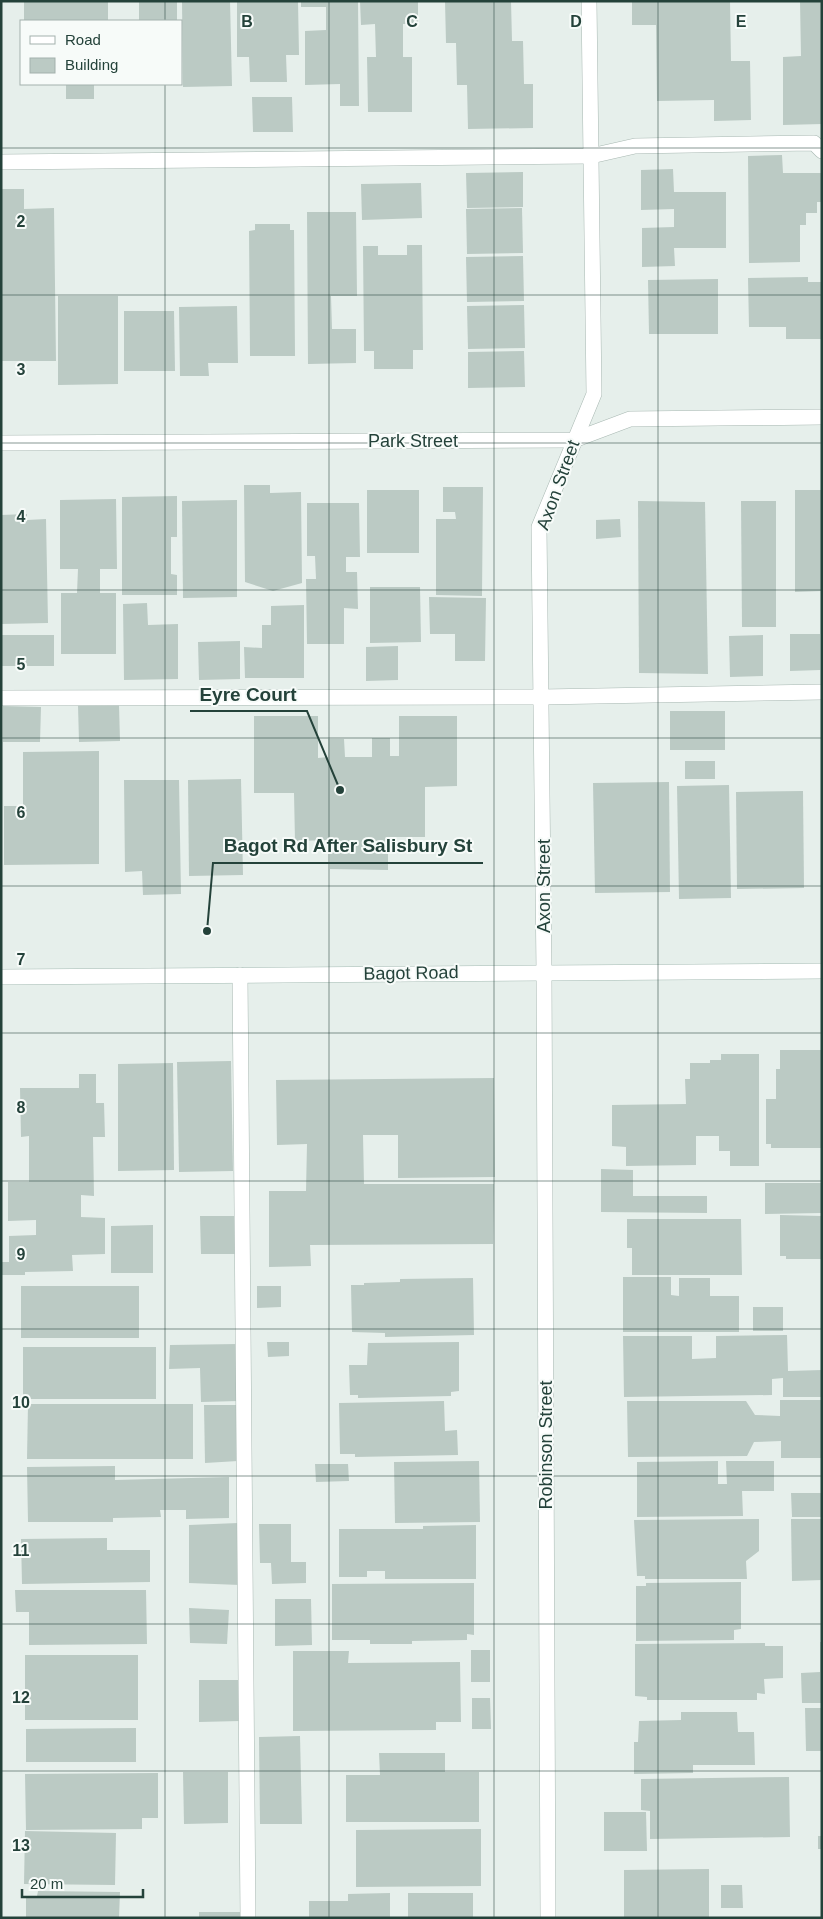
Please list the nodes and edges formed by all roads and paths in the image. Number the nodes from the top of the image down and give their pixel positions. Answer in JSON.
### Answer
{"nodes":[{"id":1,"x":589,"y":1,"type":"edge"},
{"id":2,"x":822,"y":151,"type":"edge"},
{"id":3,"x":591,"y":156,"type":"junction"},
{"id":4,"x":1,"y":162,"type":"edge"},
{"id":5,"x":822,"y":417,"type":"edge"},
{"id":6,"x":574,"y":440,"type":"junction"},
{"id":7,"x":1,"y":443,"type":"edge"},
{"id":8,"x":822,"y":692,"type":"edge"},
{"id":9,"x":542,"y":697,"type":"junction"},
{"id":10,"x":1,"y":698,"type":"edge"},
{"id":11,"x":822,"y":971,"type":"edge"},
{"id":12,"x":544,"y":972,"type":"junction"},
{"id":13,"x":240,"y":975,"type":"junction"},
{"id":14,"x":1,"y":977,"type":"edge"},
{"id":15,"x":248,"y":1918,"type":"edge"},
{"id":16,"x":548,"y":1918,"type":"edge"}],
"edges":[{"from":1,"to":3,"type":"street","name":"Axon Street"},
{"from":2,"to":3,"type":"street"},
{"from":3,"to":4,"type":"street"},
{"from":3,"to":6,"type":"street","name":"Axon Street"},
{"from":5,"to":6,"type":"street","name":"Park Street"},
{"from":6,"to":7,"type":"street","name":"Park Street"},
{"from":6,"to":9,"type":"street","name":"Axon Street"},
{"from":8,"to":9,"type":"street"},
{"from":9,"to":10,"type":"street"},
{"from":9,"to":12,"type":"street","name":"Axon Street"},
{"from":11,"to":12,"type":"street","name":"Bagot Road"},
{"from":12,"to":13,"type":"street","name":"Bagot Road"},
{"from":12,"to":16,"type":"street","name":"Robinson Street"},
{"from":13,"to":14,"type":"street","name":"Bagot Road"},
{"from":13,"to":15,"type":"street"}]}
